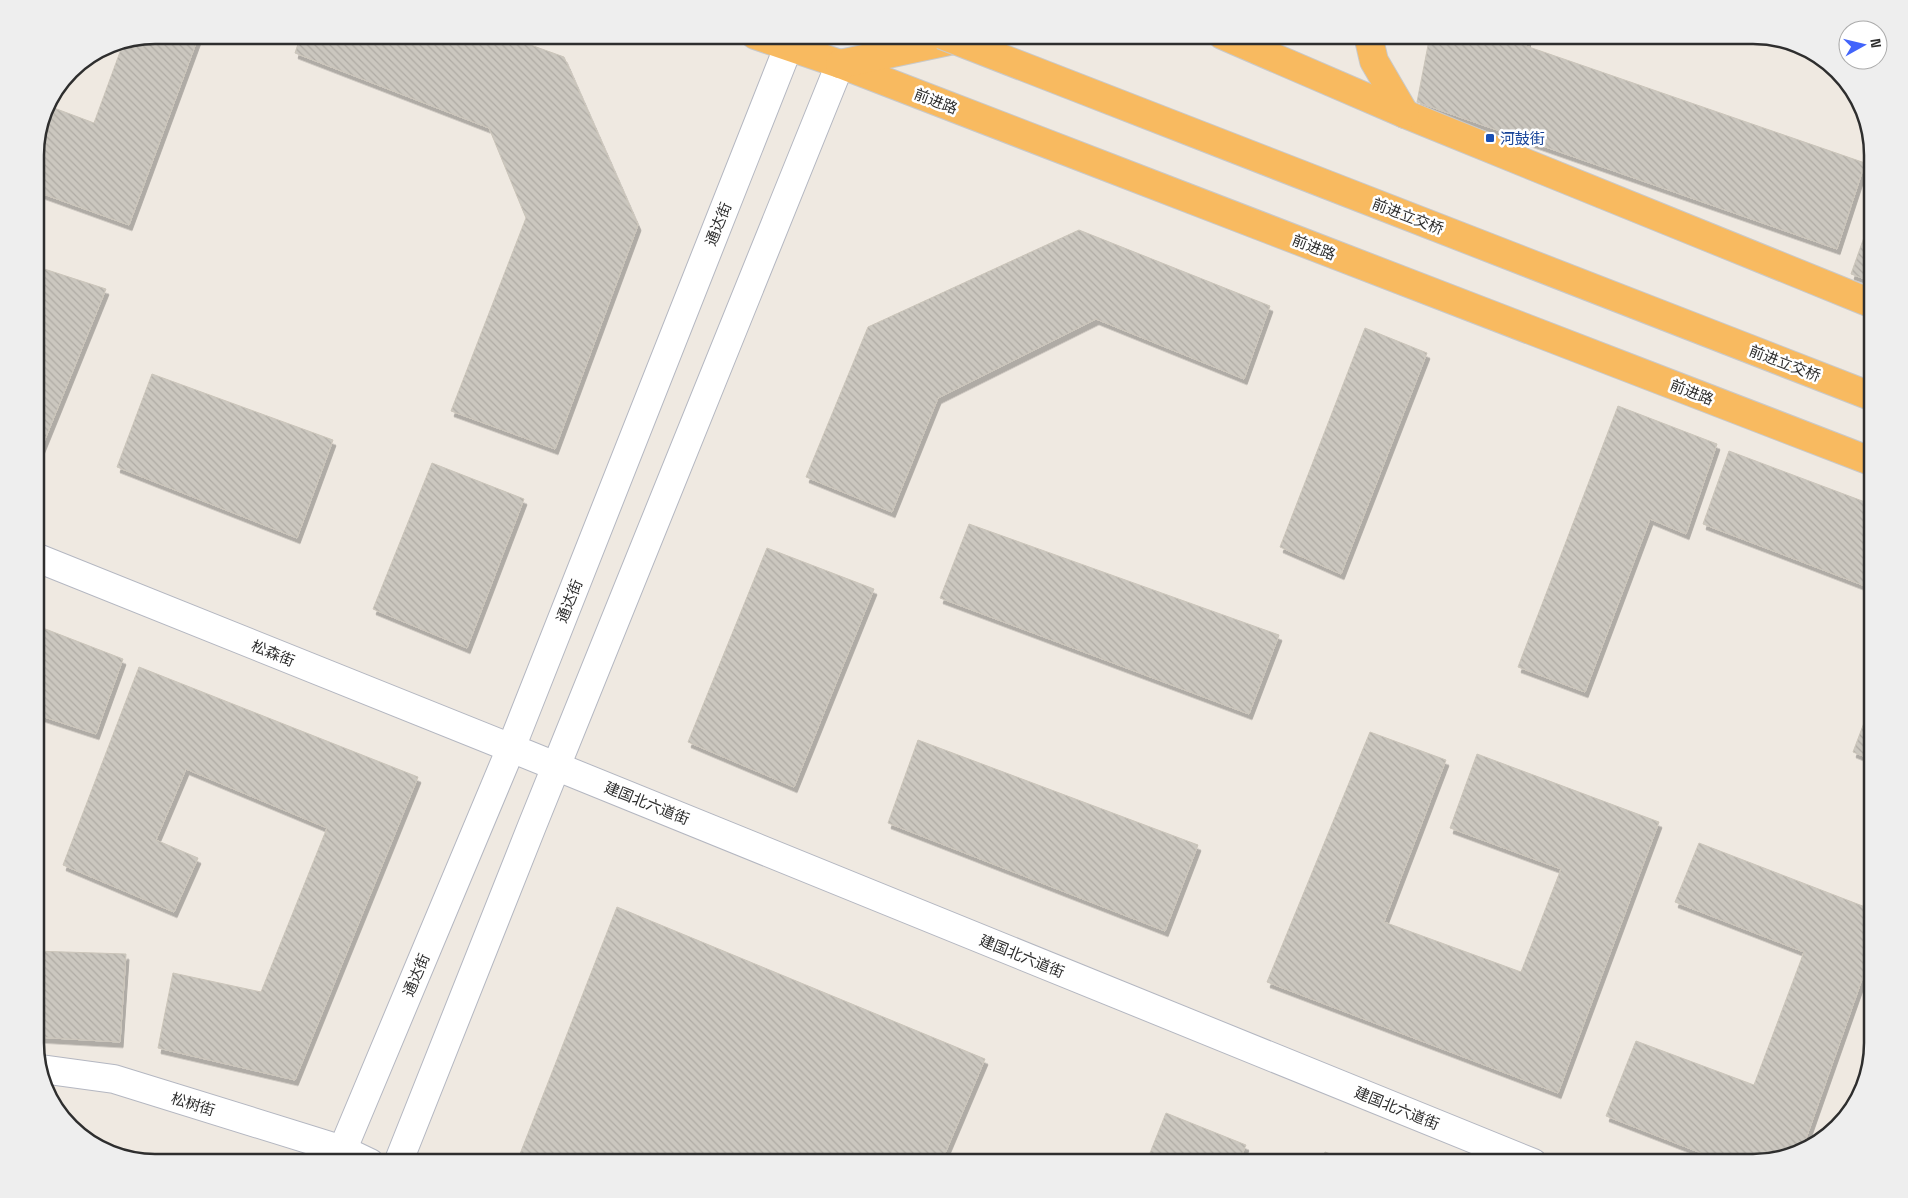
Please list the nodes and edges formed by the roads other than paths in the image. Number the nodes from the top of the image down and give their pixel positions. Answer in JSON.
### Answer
{"nodes":[{"id":1,"x":790,"y":44,"type":"edge"},
{"id":2,"x":797,"y":44,"type":"edge"},
{"id":3,"x":935,"y":44,"type":"edge"},
{"id":4,"x":965,"y":44,"type":"edge"},
{"id":5,"x":1243,"y":44,"type":"edge"},
{"id":6,"x":1370,"y":44,"type":"edge"},
{"id":7,"x":840,"y":64,"type":"junction"},
{"id":8,"x":1405,"y":114,"type":"junction"},
{"id":9,"x":1864,"y":300,"type":"edge"},
{"id":10,"x":1864,"y":394,"type":"edge"},
{"id":11,"x":1864,"y":459,"type":"edge"},
{"id":12,"x":44,"y":561,"type":"edge"},
{"id":13,"x":511,"y":748,"type":"junction"},
{"id":14,"x":557,"y":767,"type":"junction"},
{"id":15,"x":47,"y":1070,"type":"edge"},
{"id":16,"x":334,"y":1154,"type":"edge"},
{"id":17,"x":341,"y":1154,"type":"edge"},
{"id":18,"x":402,"y":1154,"type":"edge"},
{"id":19,"x":1511,"y":1154,"type":"edge"}],
"edges":[{"from":1,"to":13,"type":"main road","name":"通达街"},
{"from":2,"to":7,"type":"highway","name":"前进路"},
{"from":3,"to":7,"type":"highway"},
{"from":4,"to":10,"type":"highway","name":"前进立交桥","bridge":true},
{"from":5,"to":8,"type":"highway"},
{"from":6,"to":8,"type":"highway"},
{"from":7,"to":11,"type":"highway","name":"前进路"},
{"from":7,"to":14,"type":"main road"},
{"from":8,"to":9,"type":"highway"},
{"from":12,"to":13,"type":"main road","name":"松森街"},
{"from":13,"to":14,"type":"main road","name":"建国北六道街"},
{"from":13,"to":17,"type":"main road","name":"通达街"},
{"from":14,"to":18,"type":"main road"},
{"from":14,"to":19,"type":"main road","name":"建国北六道街"},
{"from":15,"to":16,"type":"main road","name":"松树街"}]}
